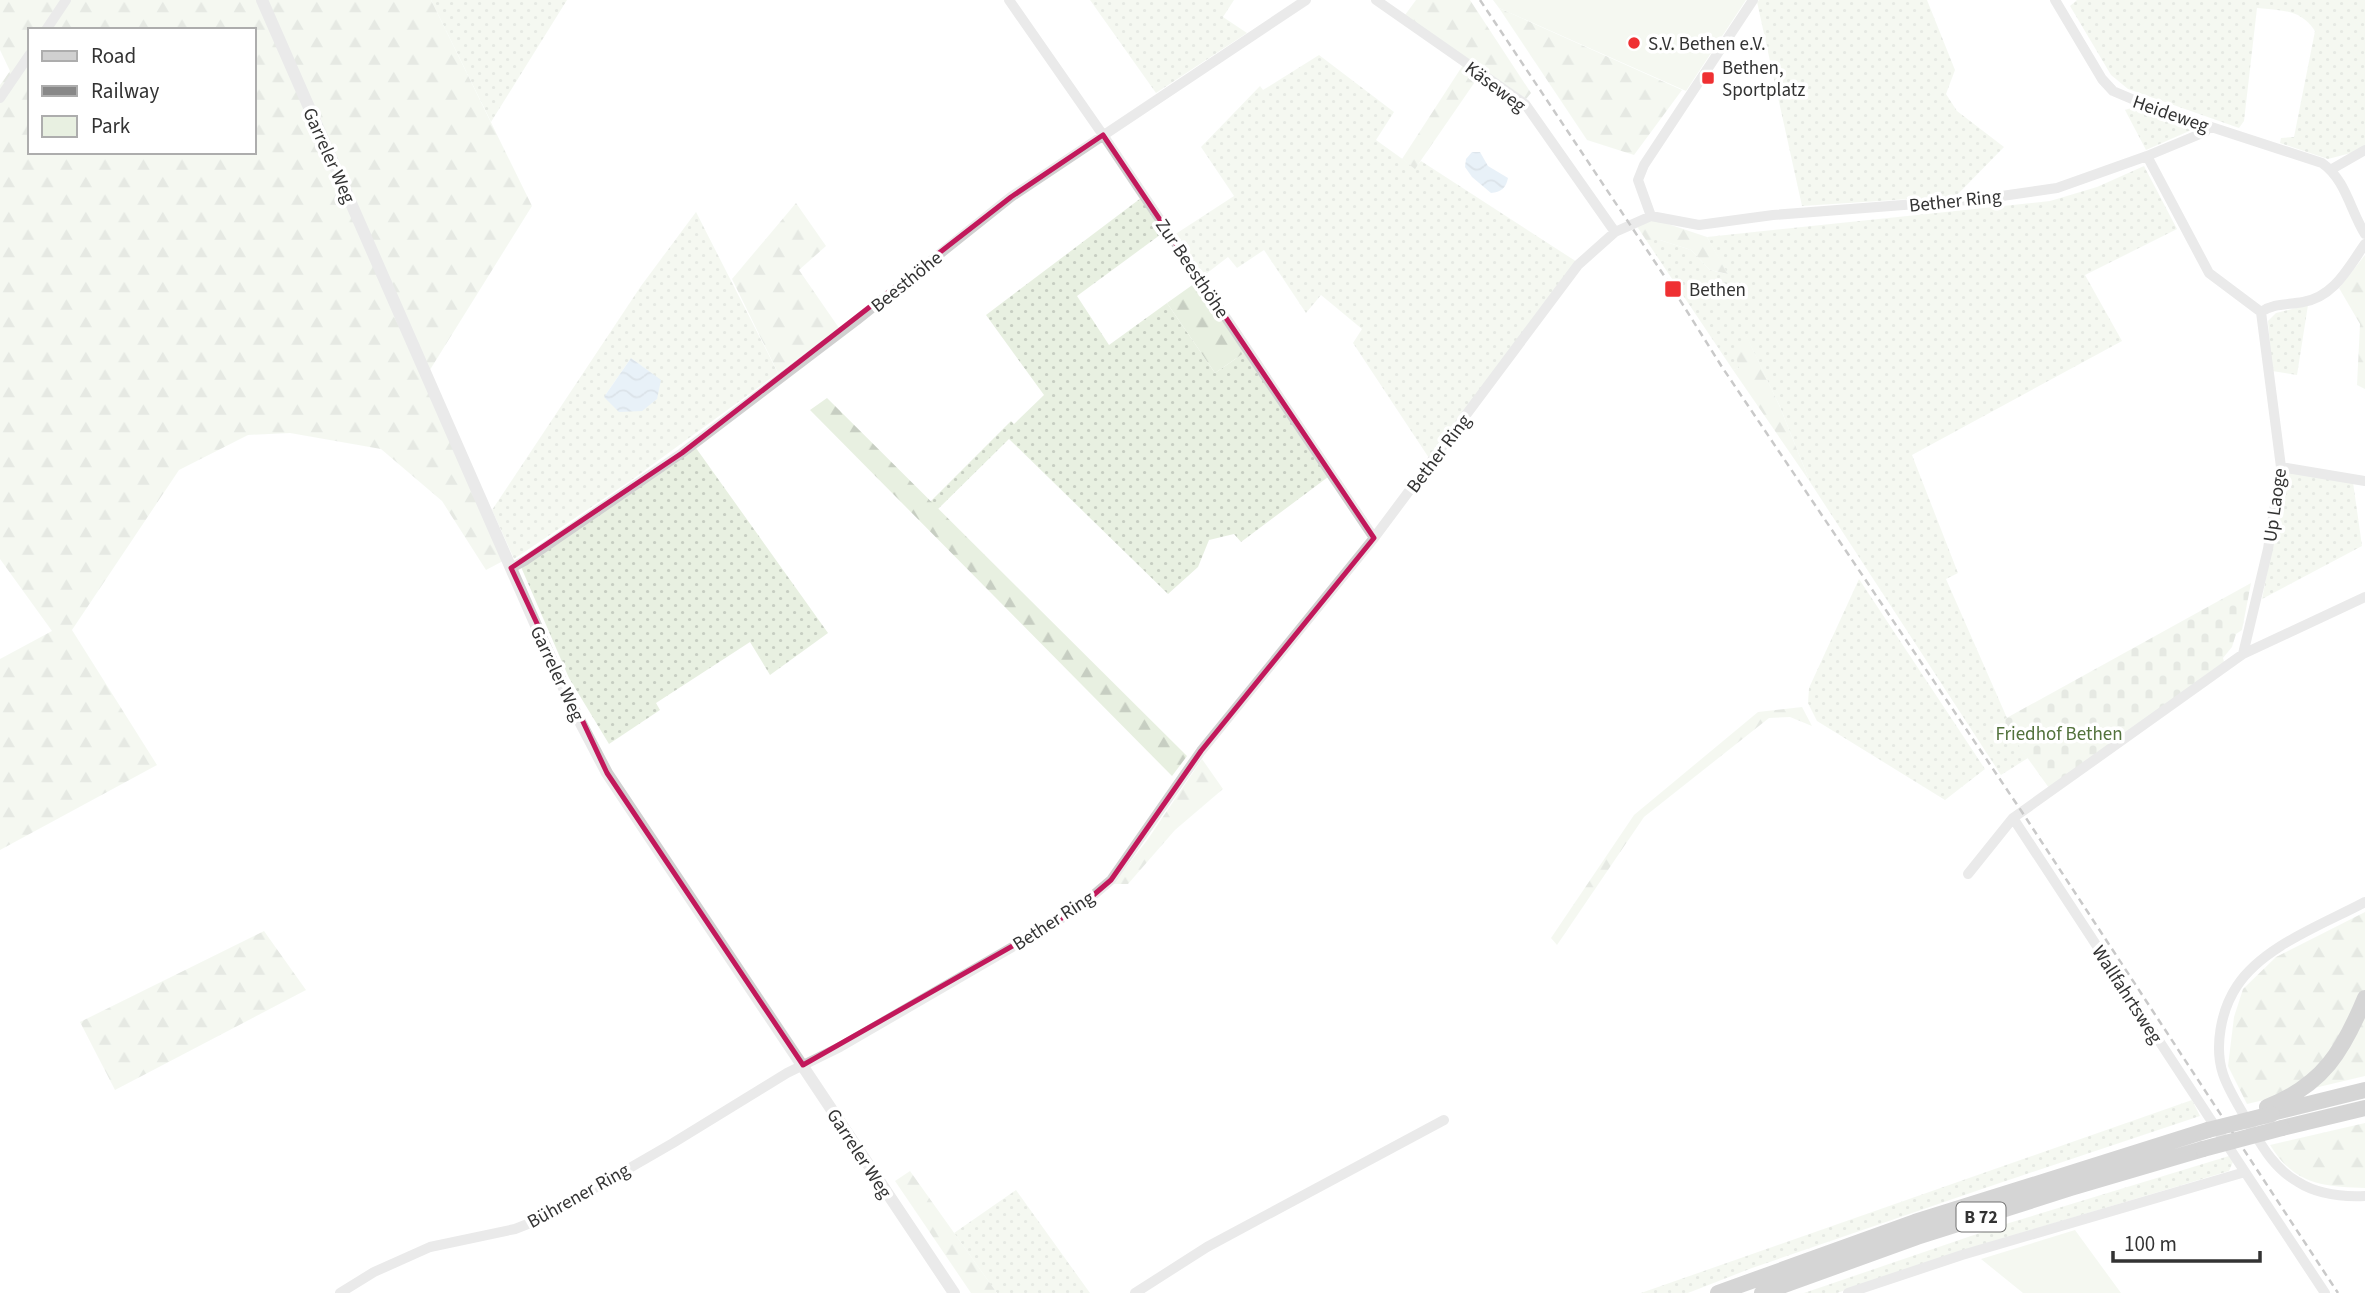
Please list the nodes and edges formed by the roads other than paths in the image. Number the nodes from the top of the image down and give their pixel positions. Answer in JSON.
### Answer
{"nodes":[{"id":1,"x":66,"y":0,"type":"edge"},
{"id":2,"x":262,"y":0,"type":"edge"},
{"id":3,"x":1009,"y":0,"type":"edge"},
{"id":4,"x":1306,"y":0,"type":"edge"},
{"id":5,"x":1376,"y":0,"type":"edge"},
{"id":6,"x":1753,"y":0,"type":"edge"},
{"id":7,"x":2056,"y":0,"type":"edge"},
{"id":8,"x":47,"y":28,"type":"edge"},
{"id":9,"x":28,"y":57,"type":"edge"},
{"id":10,"x":0,"y":98,"type":"edge"},
{"id":11,"x":2209,"y":126,"type":"junction"},
{"id":12,"x":1103,"y":135,"type":"junction"},
{"id":13,"x":2365,"y":150,"type":"edge"},
{"id":14,"x":2147,"y":156,"type":"junction"},
{"id":15,"x":2332,"y":169,"type":"junction"},
{"id":16,"x":1651,"y":216,"type":"junction"},
{"id":17,"x":1615,"y":232,"type":"junction"},
{"id":18,"x":2365,"y":234,"type":"edge"},
{"id":19,"x":2365,"y":244,"type":"edge"},
{"id":20,"x":2261,"y":312,"type":"junction"},
{"id":21,"x":2281,"y":467,"type":"junction"},
{"id":22,"x":2365,"y":481,"type":"edge"},
{"id":23,"x":1374,"y":537,"type":"junction"},
{"id":24,"x":510,"y":568,"type":"junction"},
{"id":25,"x":2365,"y":597,"type":"edge"},
{"id":26,"x":2243,"y":654,"type":"junction"},
{"id":27,"x":2013,"y":818,"type":"junction"},
{"id":28,"x":1968,"y":874,"type":"dead end"},
{"id":29,"x":2365,"y":902,"type":"edge"},
{"id":30,"x":2365,"y":998,"type":"edge"},
{"id":31,"x":803,"y":1065,"type":"junction"},
{"id":32,"x":2365,"y":1090,"type":"edge"},
{"id":33,"x":2365,"y":1108,"type":"edge"},
{"id":34,"x":2269,"y":1110,"type":"junction"},
{"id":35,"x":1444,"y":1120,"type":"dead end"},
{"id":36,"x":2245,"y":1172,"type":"junction"},
{"id":37,"x":2365,"y":1196,"type":"edge"},
{"id":38,"x":340,"y":1293,"type":"edge"},
{"id":39,"x":954,"y":1293,"type":"edge"},
{"id":40,"x":1135,"y":1293,"type":"edge"},
{"id":41,"x":1718,"y":1293,"type":"edge"},
{"id":42,"x":1762,"y":1293,"type":"edge"},
{"id":43,"x":1848,"y":1293,"type":"edge"},
{"id":44,"x":2325,"y":1293,"type":"edge"}],
"edges":[{"from":1,"to":8,"type":"street"},
{"from":2,"to":24,"type":"street","name":"Garreler Weg"},
{"from":3,"to":12,"type":"street","name":"Zur Beesthöhe"},
{"from":4,"to":12,"type":"street","name":"Beesthöhe"},
{"from":5,"to":17,"type":"street","name":"Käseweg"},
{"from":6,"to":16,"type":"street"},
{"from":7,"to":11,"type":"street","name":"Heideweg"},
{"from":9,"to":10,"type":"street"},
{"from":11,"to":14,"type":"street","name":"Bether Ring"},
{"from":11,"to":15,"type":"street","name":"Heideweg"},
{"from":12,"to":23,"type":"street","name":"Zur Beesthöhe"},
{"from":12,"to":24,"type":"street","name":"Beesthöhe"},
{"from":13,"to":15,"type":"street"},
{"from":14,"to":16,"type":"street","name":"Bether Ring"},
{"from":14,"to":20,"type":"street"},
{"from":15,"to":18,"type":"street"},
{"from":16,"to":17,"type":"street","name":"Bether Ring"},
{"from":17,"to":23,"type":"street","name":"Bether Ring"},
{"from":19,"to":20,"type":"street"},
{"from":20,"to":21,"type":"street","name":"Up Laoge"},
{"from":21,"to":22,"type":"street"},
{"from":21,"to":26,"type":"street","name":"Up Laoge"},
{"from":23,"to":31,"type":"street","name":"Bether Ring"},
{"from":24,"to":31,"type":"street","name":"Garreler Weg"},
{"from":25,"to":26,"type":"street"},
{"from":26,"to":27,"type":"street"},
{"from":27,"to":28,"type":"street"},
{"from":27,"to":36,"type":"street","name":"Wallfahrtsweg"},
{"from":29,"to":37,"type":"street"},
{"from":30,"to":34,"type":"highway","number":"B 72"},
{"from":31,"to":38,"type":"street","name":"Bührener Ring"},
{"from":31,"to":39,"type":"street","name":"Garreler Weg"},
{"from":32,"to":34,"type":"highway","number":"B 72"},
{"from":33,"to":42,"type":"highway","number":"B 72","bridge":true},
{"from":34,"to":41,"type":"highway","number":"B 72","bridge":true},
{"from":35,"to":40,"type":"street"},
{"from":36,"to":43,"type":"street"},
{"from":36,"to":44,"type":"street","name":"Wallfahrtsweg"}]}
